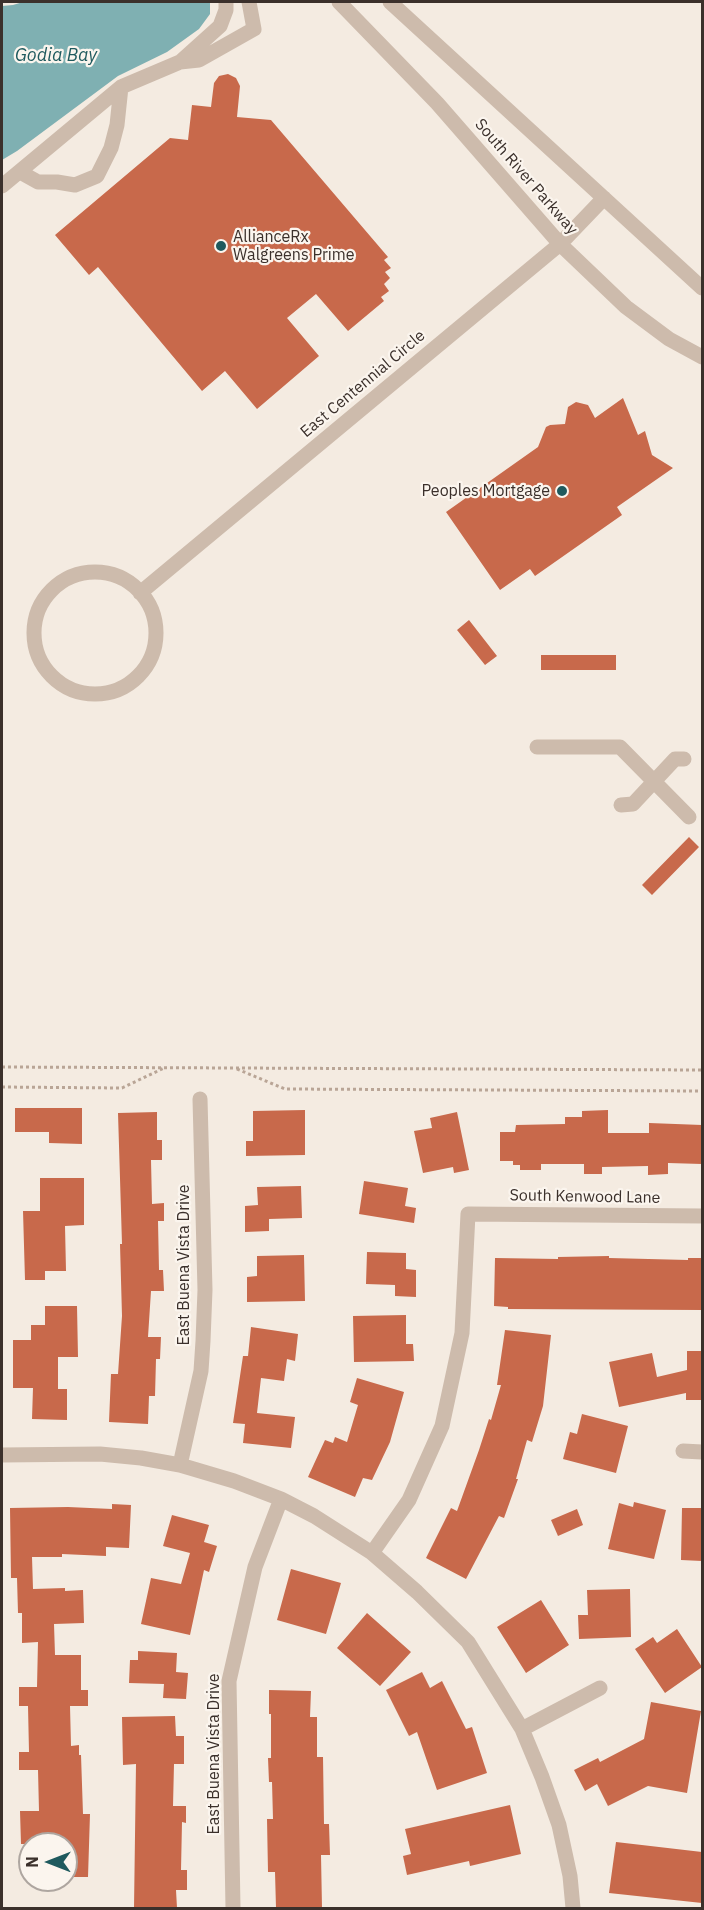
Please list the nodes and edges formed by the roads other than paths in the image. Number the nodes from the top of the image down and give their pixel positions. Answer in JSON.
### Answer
{"nodes":[{"id":1,"x":226,"y":2,"type":"edge"},
{"id":2,"x":249,"y":2,"type":"edge"},
{"id":3,"x":339,"y":2,"type":"edge"},
{"id":4,"x":390,"y":2,"type":"edge"},
{"id":5,"x":180,"y":62,"type":"junction"},
{"id":6,"x":122,"y":87,"type":"junction"},
{"id":7,"x":20,"y":172,"type":"junction"},
{"id":8,"x":2,"y":186,"type":"edge"},
{"id":9,"x":603,"y":198,"type":"junction"},
{"id":10,"x":560,"y":244,"type":"junction"},
{"id":11,"x":702,"y":288,"type":"edge"},
{"id":12,"x":702,"y":357,"type":"edge"},
{"id":13,"x":140,"y":593,"type":"junction"},
{"id":14,"x":537,"y":747,"type":"dead end"},
{"id":15,"x":684,"y":759,"type":"dead end"},
{"id":16,"x":654,"y":781,"type":"junction"},
{"id":17,"x":621,"y":805,"type":"dead end"},
{"id":18,"x":689,"y":817,"type":"dead end"},
{"id":19,"x":200,"y":1099,"type":"dead end"},
{"id":20,"x":702,"y":1216,"type":"edge"},
{"id":21,"x":683,"y":1451,"type":"dead end"},
{"id":22,"x":702,"y":1452,"type":"edge"},
{"id":23,"x":2,"y":1455,"type":"edge"},
{"id":24,"x":180,"y":1465,"type":"junction"},
{"id":25,"x":281,"y":1499,"type":"junction"},
{"id":26,"x":372,"y":1553,"type":"junction"},
{"id":27,"x":600,"y":1688,"type":"dead end"},
{"id":28,"x":522,"y":1729,"type":"junction"},
{"id":29,"x":233,"y":1908,"type":"edge"},
{"id":30,"x":573,"y":1908,"type":"edge"}],
"edges":[{"from":1,"to":5,"type":"street"},
{"from":2,"to":5,"type":"street"},
{"from":3,"to":10,"type":"street","name":"South River Parkway"},
{"from":4,"to":9,"type":"street","name":"South River Parkway"},
{"from":5,"to":6,"type":"street"},
{"from":6,"to":7,"type":"street"},
{"from":6,"to":7,"type":"street"},
{"from":7,"to":8,"type":"street"},
{"from":9,"to":10,"type":"street","name":"East Centennial Circle"},
{"from":9,"to":11,"type":"street","name":"South River Parkway"},
{"from":10,"to":12,"type":"street","name":"South River Parkway"},
{"from":10,"to":13,"type":"street","name":"East Centennial Circle"},
{"from":13,"to":13,"type":"street"},
{"from":14,"to":16,"type":"street"},
{"from":15,"to":16,"type":"street"},
{"from":16,"to":17,"type":"street"},
{"from":16,"to":18,"type":"street"},
{"from":19,"to":24,"type":"street","name":"East Buena Vista Drive"},
{"from":20,"to":26,"type":"street","name":"South Kenwood Lane"},
{"from":21,"to":22,"type":"street"},
{"from":23,"to":24,"type":"street"},
{"from":24,"to":25,"type":"street"},
{"from":25,"to":26,"type":"street"},
{"from":25,"to":29,"type":"street","name":"East Buena Vista Drive"},
{"from":26,"to":28,"type":"street"},
{"from":27,"to":28,"type":"street"},
{"from":28,"to":30,"type":"street"}]}
